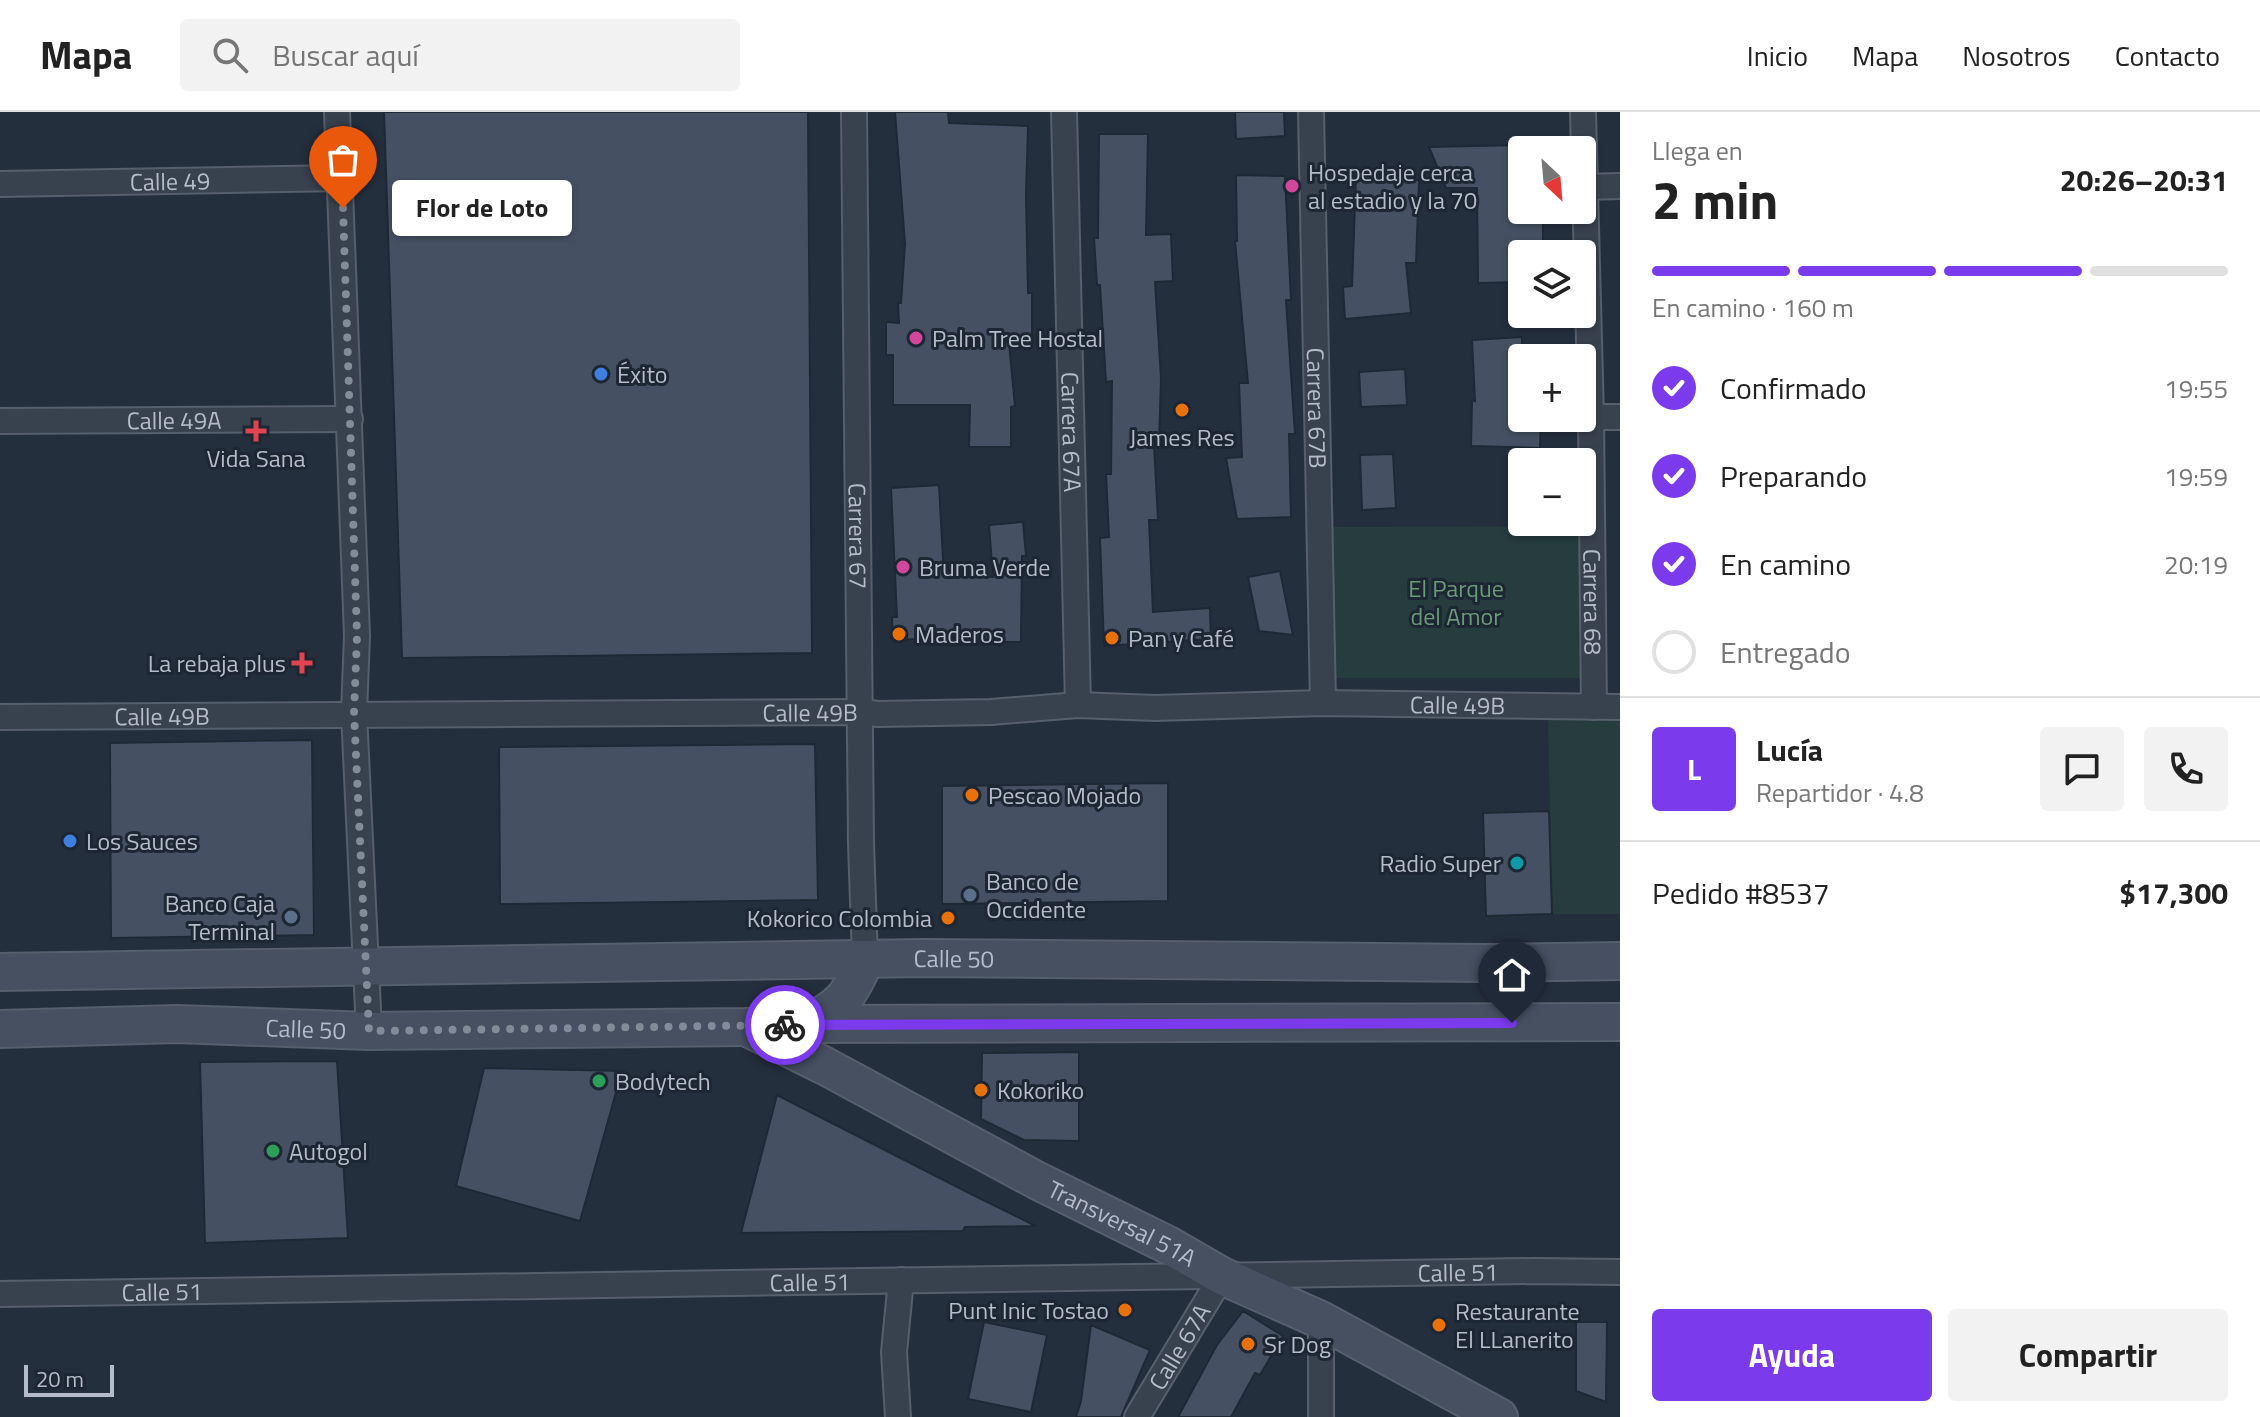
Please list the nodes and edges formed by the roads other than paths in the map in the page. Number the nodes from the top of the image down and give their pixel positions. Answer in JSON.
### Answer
{"nodes":[{"id":1,"x":337,"y":112,"type":"edge"},
{"id":2,"x":854,"y":112,"type":"edge"},
{"id":3,"x":1064,"y":112,"type":"edge"},
{"id":4,"x":1311,"y":112,"type":"edge"},
{"id":5,"x":1583,"y":112,"type":"edge"},
{"id":6,"x":1584,"y":136,"type":"edge"},
{"id":7,"x":342,"y":178,"type":"junction"},
{"id":8,"x":0,"y":184,"type":"edge"},
{"id":9,"x":1620,"y":186,"type":"edge"},
{"id":10,"x":1596,"y":187,"type":"edge"},
{"id":11,"x":1586,"y":224,"type":"edge"},
{"id":12,"x":1589,"y":344,"type":"edge"},
{"id":13,"x":1596,"y":417,"type":"edge"},
{"id":14,"x":1620,"y":417,"type":"edge"},
{"id":15,"x":350,"y":419,"type":"junction"},
{"id":16,"x":0,"y":421,"type":"edge"},
{"id":17,"x":1591,"y":432,"type":"edge"},
{"id":18,"x":1323,"y":703,"type":"junction"},
{"id":19,"x":1078,"y":705,"type":"junction"},
{"id":20,"x":1594,"y":707,"type":"junction"},
{"id":21,"x":1620,"y":707,"type":"edge"},
{"id":22,"x":861,"y":712,"type":"junction"},
{"id":23,"x":354,"y":713,"type":"junction"},
{"id":24,"x":0,"y":717,"type":"edge"},
{"id":25,"x":865,"y":960,"type":"junction"},
{"id":26,"x":1620,"y":961,"type":"edge"},
{"id":27,"x":367,"y":967,"type":"junction"},
{"id":28,"x":0,"y":972,"type":"edge"},
{"id":29,"x":1620,"y":1022,"type":"edge"},
{"id":30,"x":807,"y":1024,"type":"junction"},
{"id":31,"x":746,"y":1027,"type":"junction"},
{"id":32,"x":0,"y":1029,"type":"edge"},
{"id":33,"x":369,"y":1031,"type":"junction"},
{"id":34,"x":1620,"y":1272,"type":"edge"},
{"id":35,"x":1222,"y":1276,"type":"junction"},
{"id":36,"x":901,"y":1280,"type":"junction"},
{"id":37,"x":0,"y":1294,"type":"edge"},
{"id":38,"x":1321,"y":1320,"type":"junction"},
{"id":39,"x":898,"y":1417,"type":"edge"},
{"id":40,"x":1137,"y":1417,"type":"edge"},
{"id":41,"x":1321,"y":1417,"type":"edge"},
{"id":42,"x":1499,"y":1417,"type":"edge"}],
"edges":[{"from":1,"to":7,"type":"street"},
{"from":2,"to":22,"type":"street","name":"Carrera 67"},
{"from":3,"to":19,"type":"street","name":"Carrera 67A"},
{"from":4,"to":18,"type":"street","name":"Carrera 67B"},
{"from":5,"to":6,"type":"street","name":"Carrera 68"},
{"from":7,"to":8,"type":"street","name":"Calle 49"},
{"from":7,"to":15,"type":"street"},
{"from":9,"to":10,"type":"street"},
{"from":11,"to":12,"type":"street","name":"Carrera 68"},
{"from":13,"to":14,"type":"street"},
{"from":15,"to":16,"type":"street","name":"Calle 49A"},
{"from":15,"to":23,"type":"street"},
{"from":17,"to":20,"type":"street","name":"Carrera 68"},
{"from":18,"to":19,"type":"street","name":"Calle 49B"},
{"from":18,"to":20,"type":"street","name":"Calle 49B"},
{"from":19,"to":22,"type":"street","name":"Calle 49B"},
{"from":20,"to":21,"type":"street","name":"Calle 49B"},
{"from":22,"to":23,"type":"street","name":"Calle 49B"},
{"from":22,"to":25,"type":"street","name":"Carrera 67"},
{"from":23,"to":24,"type":"street","name":"Calle 49B"},
{"from":23,"to":27,"type":"street"},
{"from":25,"to":26,"type":"main road","name":"Calle 50"},
{"from":25,"to":27,"type":"main road","name":"Calle 50"},
{"from":25,"to":30,"type":"main road"},
{"from":27,"to":28,"type":"main road","name":"Calle 50"},
{"from":27,"to":33,"type":"street"},
{"from":29,"to":30,"type":"main road","name":"Calle 50"},
{"from":30,"to":31,"type":"main road","name":"Calle 50"},
{"from":31,"to":33,"type":"main road","name":"Calle 50"},
{"from":31,"to":35,"type":"main road","name":"Transversal 51A"},
{"from":32,"to":33,"type":"main road","name":"Calle 50"},
{"from":34,"to":35,"type":"street","name":"Calle 51"},
{"from":35,"to":36,"type":"street","name":"Calle 51"},
{"from":35,"to":38,"type":"main road","name":"Transversal 51A"},
{"from":35,"to":40,"type":"street","name":"Calle 67A"},
{"from":36,"to":37,"type":"street","name":"Calle 51"},
{"from":36,"to":39,"type":"street"},
{"from":38,"to":41,"type":"street"},
{"from":38,"to":42,"type":"main road","name":"Transversal 51A"}]}
